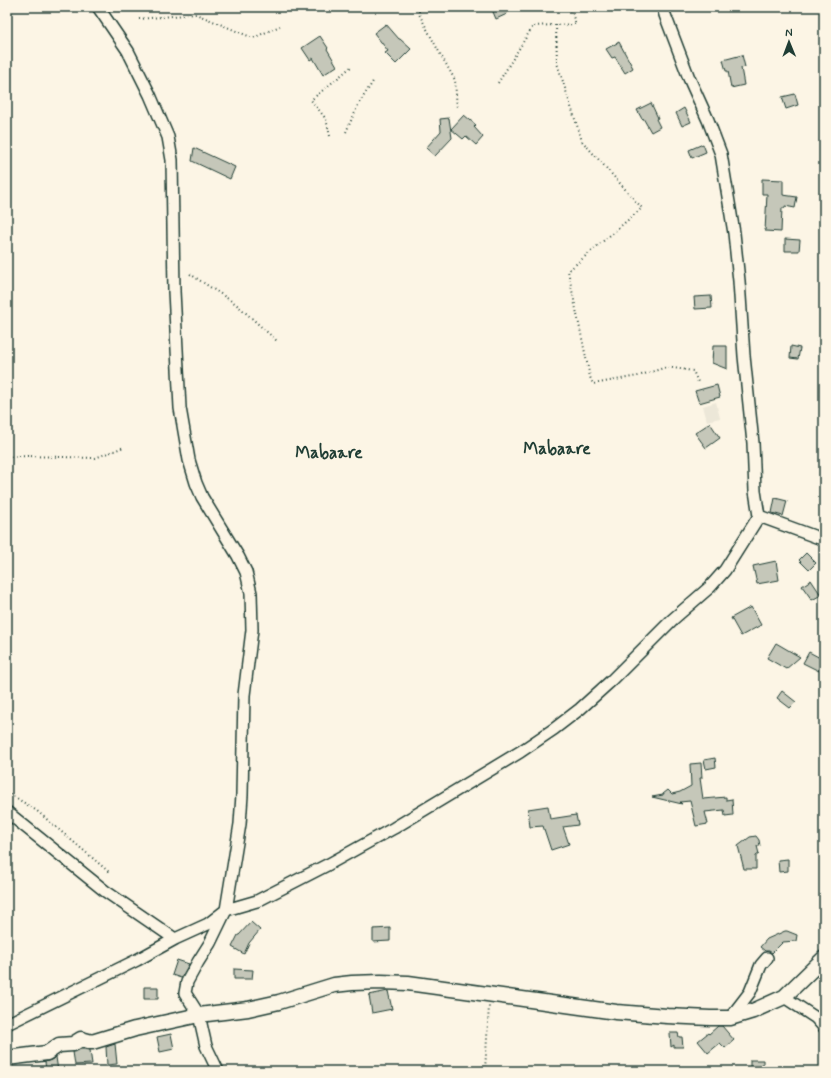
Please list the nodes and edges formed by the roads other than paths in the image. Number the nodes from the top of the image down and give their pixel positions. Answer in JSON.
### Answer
{"nodes":[{"id":1,"x":98,"y":7,"type":"edge"},
{"id":2,"x":663,"y":7,"type":"edge"},
{"id":3,"x":759,"y":516,"type":"junction"},
{"id":4,"x":824,"y":537,"type":"edge"},
{"id":5,"x":7,"y":812,"type":"edge"},
{"id":6,"x":226,"y":910,"type":"junction"},
{"id":7,"x":175,"y":939,"type":"junction"},
{"id":8,"x":767,"y":958,"type":"dead end"},
{"id":9,"x":824,"y":958,"type":"edge"},
{"id":10,"x":784,"y":997,"type":"junction"},
{"id":11,"x":199,"y":1015,"type":"junction"},
{"id":12,"x":730,"y":1018,"type":"junction"},
{"id":13,"x":7,"y":1024,"type":"edge"},
{"id":14,"x":824,"y":1027,"type":"edge"},
{"id":15,"x":7,"y":1058,"type":"edge"},
{"id":16,"x":218,"y":1071,"type":"edge"}],
"edges":[{"from":1,"to":6,"type":"street"},
{"from":2,"to":3,"type":"street"},
{"from":3,"to":4,"type":"street"},
{"from":3,"to":6,"type":"street"},
{"from":5,"to":7,"type":"street"},
{"from":6,"to":7,"type":"street"},
{"from":6,"to":11,"type":"street"},
{"from":7,"to":13,"type":"street"},
{"from":8,"to":12,"type":"street"},
{"from":9,"to":10,"type":"street"},
{"from":10,"to":12,"type":"street"},
{"from":10,"to":14,"type":"street"},
{"from":11,"to":12,"type":"street"},
{"from":11,"to":15,"type":"street"},
{"from":11,"to":16,"type":"street"}]}
